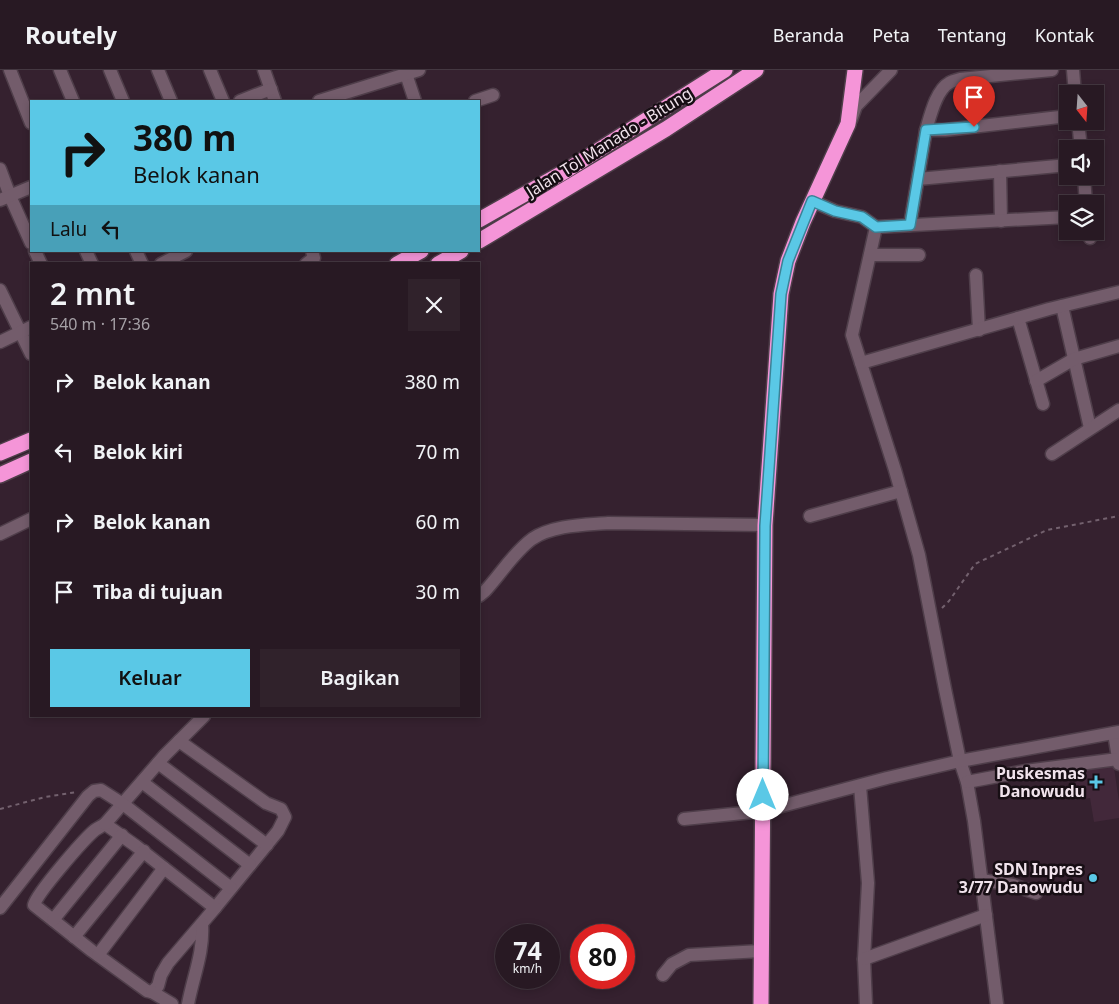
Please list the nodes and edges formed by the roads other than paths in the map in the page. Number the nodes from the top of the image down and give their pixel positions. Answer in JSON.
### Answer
{"nodes":[{"id":1,"x":10,"y":70,"type":"edge"},
{"id":2,"x":60,"y":70,"type":"edge"},
{"id":3,"x":110,"y":70,"type":"edge"},
{"id":4,"x":158,"y":70,"type":"edge"},
{"id":5,"x":210,"y":70,"type":"edge"},
{"id":6,"x":264,"y":70,"type":"edge"},
{"id":7,"x":419,"y":70,"type":"edge"},
{"id":8,"x":725,"y":70,"type":"edge"},
{"id":9,"x":756,"y":70,"type":"edge"},
{"id":10,"x":854,"y":70,"type":"edge"},
{"id":11,"x":892,"y":70,"type":"edge"},
{"id":12,"x":1052,"y":70,"type":"edge"},
{"id":13,"x":1073,"y":70,"type":"edge"},
{"id":14,"x":406,"y":74,"type":"junction"},
{"id":15,"x":986,"y":74,"type":"edge"},
{"id":16,"x":1074,"y":85,"type":"edge"},
{"id":17,"x":273,"y":95,"type":"edge"},
{"id":18,"x":493,"y":95,"type":"dead end"},
{"id":19,"x":73,"y":100,"type":"edge"},
{"id":20,"x":122,"y":100,"type":"edge"},
{"id":21,"x":171,"y":100,"type":"edge"},
{"id":22,"x":223,"y":100,"type":"edge"},
{"id":23,"x":246,"y":100,"type":"edge"},
{"id":24,"x":322,"y":100,"type":"edge"},
{"id":25,"x":415,"y":100,"type":"edge"},
{"id":26,"x":478,"y":100,"type":"edge"},
{"id":27,"x":1059,"y":117,"type":"edge"},
{"id":28,"x":30,"y":120,"type":"edge"},
{"id":29,"x":848,"y":124,"type":"junction"},
{"id":30,"x":926,"y":130,"type":"junction"},
{"id":31,"x":1059,"y":166,"type":"edge"},
{"id":32,"x":0,"y":169,"type":"edge"},
{"id":33,"x":1000,"y":171,"type":"junction"},
{"id":34,"x":918,"y":178,"type":"junction"},
{"id":35,"x":30,"y":187,"type":"edge"},
{"id":36,"x":5,"y":198,"type":"edge"},
{"id":37,"x":812,"y":201,"type":"junction"},
{"id":38,"x":1059,"y":218,"type":"edge"},
{"id":39,"x":480,"y":219,"type":"edge"},
{"id":40,"x":1001,"y":221,"type":"junction"},
{"id":41,"x":910,"y":225,"type":"junction"},
{"id":42,"x":876,"y":227,"type":"junction"},
{"id":43,"x":484,"y":239,"type":"edge"},
{"id":44,"x":30,"y":241,"type":"edge"},
{"id":45,"x":184,"y":252,"type":"edge"},
{"id":46,"x":312,"y":252,"type":"edge"},
{"id":47,"x":419,"y":252,"type":"edge"},
{"id":48,"x":459,"y":252,"type":"edge"},
{"id":49,"x":919,"y":254,"type":"dead end"},
{"id":50,"x":870,"y":255,"type":"junction"},
{"id":51,"x":165,"y":262,"type":"edge"},
{"id":52,"x":309,"y":262,"type":"edge"},
{"id":53,"x":401,"y":262,"type":"edge"},
{"id":54,"x":442,"y":262,"type":"edge"},
{"id":55,"x":976,"y":275,"type":"dead end"},
{"id":56,"x":0,"y":290,"type":"edge"},
{"id":57,"x":1119,"y":292,"type":"edge"},
{"id":58,"x":1062,"y":306,"type":"junction"},
{"id":59,"x":1018,"y":318,"type":"junction"},
{"id":60,"x":26,"y":329,"type":"edge"},
{"id":61,"x":979,"y":330,"type":"junction"},
{"id":62,"x":0,"y":342,"type":"edge"},
{"id":63,"x":1119,"y":346,"type":"edge"},
{"id":64,"x":30,"y":349,"type":"edge"},
{"id":65,"x":1074,"y":358,"type":"junction"},
{"id":66,"x":861,"y":364,"type":"junction"},
{"id":67,"x":1036,"y":380,"type":"junction"},
{"id":68,"x":1042,"y":404,"type":"dead end"},
{"id":69,"x":1119,"y":410,"type":"edge"},
{"id":70,"x":1090,"y":428,"type":"junction"},
{"id":71,"x":30,"y":440,"type":"edge"},
{"id":72,"x":0,"y":454,"type":"edge"},
{"id":73,"x":1052,"y":454,"type":"dead end"},
{"id":74,"x":30,"y":461,"type":"edge"},
{"id":75,"x":0,"y":475,"type":"edge"},
{"id":76,"x":901,"y":490,"type":"junction"},
{"id":77,"x":810,"y":516,"type":"dead end"},
{"id":78,"x":30,"y":519,"type":"edge"},
{"id":79,"x":765,"y":526,"type":"junction"},
{"id":80,"x":0,"y":534,"type":"edge"},
{"id":81,"x":480,"y":595,"type":"edge"},
{"id":82,"x":203,"y":717,"type":"edge"},
{"id":83,"x":1116,"y":733,"type":"edge"},
{"id":84,"x":179,"y":741,"type":"junction"},
{"id":85,"x":960,"y":761,"type":"junction"},
{"id":86,"x":1119,"y":761,"type":"edge"},
{"id":87,"x":158,"y":763,"type":"junction"},
{"id":88,"x":142,"y":782,"type":"junction"},
{"id":89,"x":967,"y":782,"type":"junction"},
{"id":90,"x":860,"y":786,"type":"junction"},
{"id":91,"x":123,"y":804,"type":"junction"},
{"id":92,"x":763,"y":811,"type":"junction"},
{"id":93,"x":684,"y":820,"type":"dead end"},
{"id":94,"x":105,"y":824,"type":"junction"},
{"id":95,"x":122,"y":835,"type":"junction"},
{"id":96,"x":267,"y":845,"type":"junction"},
{"id":97,"x":144,"y":851,"type":"junction"},
{"id":98,"x":250,"y":865,"type":"junction"},
{"id":99,"x":164,"y":868,"type":"junction"},
{"id":100,"x":981,"y":880,"type":"junction"},
{"id":101,"x":232,"y":888,"type":"junction"},
{"id":102,"x":1036,"y":893,"type":"dead end"},
{"id":103,"x":0,"y":908,"type":"edge"},
{"id":104,"x":215,"y":908,"type":"junction"},
{"id":105,"x":986,"y":915,"type":"junction"},
{"id":106,"x":53,"y":920,"type":"junction"},
{"id":107,"x":202,"y":924,"type":"junction"},
{"id":108,"x":74,"y":937,"type":"junction"},
{"id":109,"x":761,"y":951,"type":"junction"},
{"id":110,"x":98,"y":955,"type":"junction"},
{"id":111,"x":864,"y":959,"type":"junction"},
{"id":112,"x":663,"y":975,"type":"dead end"},
{"id":113,"x":152,"y":992,"type":"junction"},
{"id":114,"x":192,"y":1003,"type":"edge"},
{"id":115,"x":172,"y":1004,"type":"edge"},
{"id":116,"x":761,"y":1004,"type":"edge"},
{"id":117,"x":866,"y":1004,"type":"edge"},
{"id":118,"x":997,"y":1004,"type":"edge"}],
"edges":[{"from":1,"to":28,"type":"street"},
{"from":2,"to":19,"type":"street"},
{"from":3,"to":20,"type":"street"},
{"from":4,"to":21,"type":"street"},
{"from":5,"to":22,"type":"street"},
{"from":6,"to":17,"type":"street"},
{"from":7,"to":14,"type":"street"},
{"from":8,"to":39,"type":"highway","name":"Jalan Tol Manado - Bitung"},
{"from":9,"to":43,"type":"highway","name":"Jalan Tol Manado - Bitung"},
{"from":10,"to":29,"type":"highway"},
{"from":11,"to":29,"type":"street"},
{"from":12,"to":15,"type":"street"},
{"from":13,"to":16,"type":"street"},
{"from":14,"to":24,"type":"street"},
{"from":14,"to":25,"type":"street"},
{"from":15,"to":30,"type":"street"},
{"from":17,"to":23,"type":"street"},
{"from":18,"to":26,"type":"street"},
{"from":27,"to":30,"type":"street"},
{"from":29,"to":37,"type":"highway"},
{"from":30,"to":34,"type":"street"},
{"from":31,"to":33,"type":"street"},
{"from":32,"to":36,"type":"street"},
{"from":33,"to":34,"type":"street"},
{"from":33,"to":40,"type":"street"},
{"from":34,"to":41,"type":"street"},
{"from":35,"to":36,"type":"street"},
{"from":36,"to":44,"type":"street"},
{"from":37,"to":42,"type":"street"},
{"from":37,"to":79,"type":"highway"},
{"from":38,"to":40,"type":"street"},
{"from":40,"to":41,"type":"street"},
{"from":41,"to":42,"type":"street"},
{"from":42,"to":50,"type":"street"},
{"from":45,"to":51,"type":"street"},
{"from":46,"to":52,"type":"street"},
{"from":47,"to":53,"type":"highway"},
{"from":48,"to":54,"type":"highway"},
{"from":49,"to":50,"type":"street"},
{"from":50,"to":66,"type":"street"},
{"from":55,"to":61,"type":"street"},
{"from":56,"to":60,"type":"street"},
{"from":57,"to":58,"type":"street"},
{"from":58,"to":59,"type":"street"},
{"from":58,"to":65,"type":"street"},
{"from":59,"to":61,"type":"street"},
{"from":59,"to":67,"type":"street"},
{"from":60,"to":62,"type":"street"},
{"from":60,"to":64,"type":"street"},
{"from":61,"to":66,"type":"street"},
{"from":63,"to":65,"type":"street"},
{"from":65,"to":67,"type":"street"},
{"from":65,"to":70,"type":"street"},
{"from":66,"to":76,"type":"street"},
{"from":67,"to":68,"type":"street"},
{"from":69,"to":70,"type":"street"},
{"from":70,"to":73,"type":"street"},
{"from":71,"to":72,"type":"highway"},
{"from":74,"to":75,"type":"highway"},
{"from":76,"to":77,"type":"street"},
{"from":76,"to":85,"type":"street"},
{"from":78,"to":80,"type":"street"},
{"from":79,"to":81,"type":"street"},
{"from":79,"to":92,"type":"highway"},
{"from":82,"to":84,"type":"street"},
{"from":83,"to":85,"type":"street"},
{"from":83,"to":86,"type":"street"},
{"from":84,"to":87,"type":"street"},
{"from":84,"to":96,"type":"street"},
{"from":85,"to":89,"type":"street"},
{"from":85,"to":90,"type":"street"},
{"from":86,"to":89,"type":"street"},
{"from":87,"to":88,"type":"street"},
{"from":87,"to":96,"type":"street"},
{"from":88,"to":91,"type":"street"},
{"from":88,"to":98,"type":"street"},
{"from":89,"to":100,"type":"street"},
{"from":90,"to":92,"type":"street"},
{"from":90,"to":111,"type":"street"},
{"from":91,"to":94,"type":"street"},
{"from":91,"to":101,"type":"street"},
{"from":91,"to":103,"type":"street"},
{"from":92,"to":93,"type":"street"},
{"from":92,"to":109,"type":"highway"},
{"from":94,"to":95,"type":"street"},
{"from":94,"to":106,"type":"street"},
{"from":95,"to":97,"type":"street"},
{"from":95,"to":106,"type":"street"},
{"from":96,"to":98,"type":"street"},
{"from":97,"to":99,"type":"street"},
{"from":97,"to":108,"type":"street"},
{"from":98,"to":101,"type":"street"},
{"from":99,"to":104,"type":"street"},
{"from":99,"to":110,"type":"street"},
{"from":100,"to":102,"type":"street"},
{"from":100,"to":105,"type":"street"},
{"from":101,"to":104,"type":"street"},
{"from":104,"to":107,"type":"street"},
{"from":105,"to":111,"type":"street"},
{"from":105,"to":118,"type":"street"},
{"from":106,"to":108,"type":"street"},
{"from":107,"to":113,"type":"street"},
{"from":107,"to":114,"type":"street"},
{"from":108,"to":110,"type":"street"},
{"from":109,"to":112,"type":"street"},
{"from":109,"to":116,"type":"highway"},
{"from":110,"to":113,"type":"street"},
{"from":111,"to":117,"type":"street"},
{"from":113,"to":115,"type":"street"}]}
